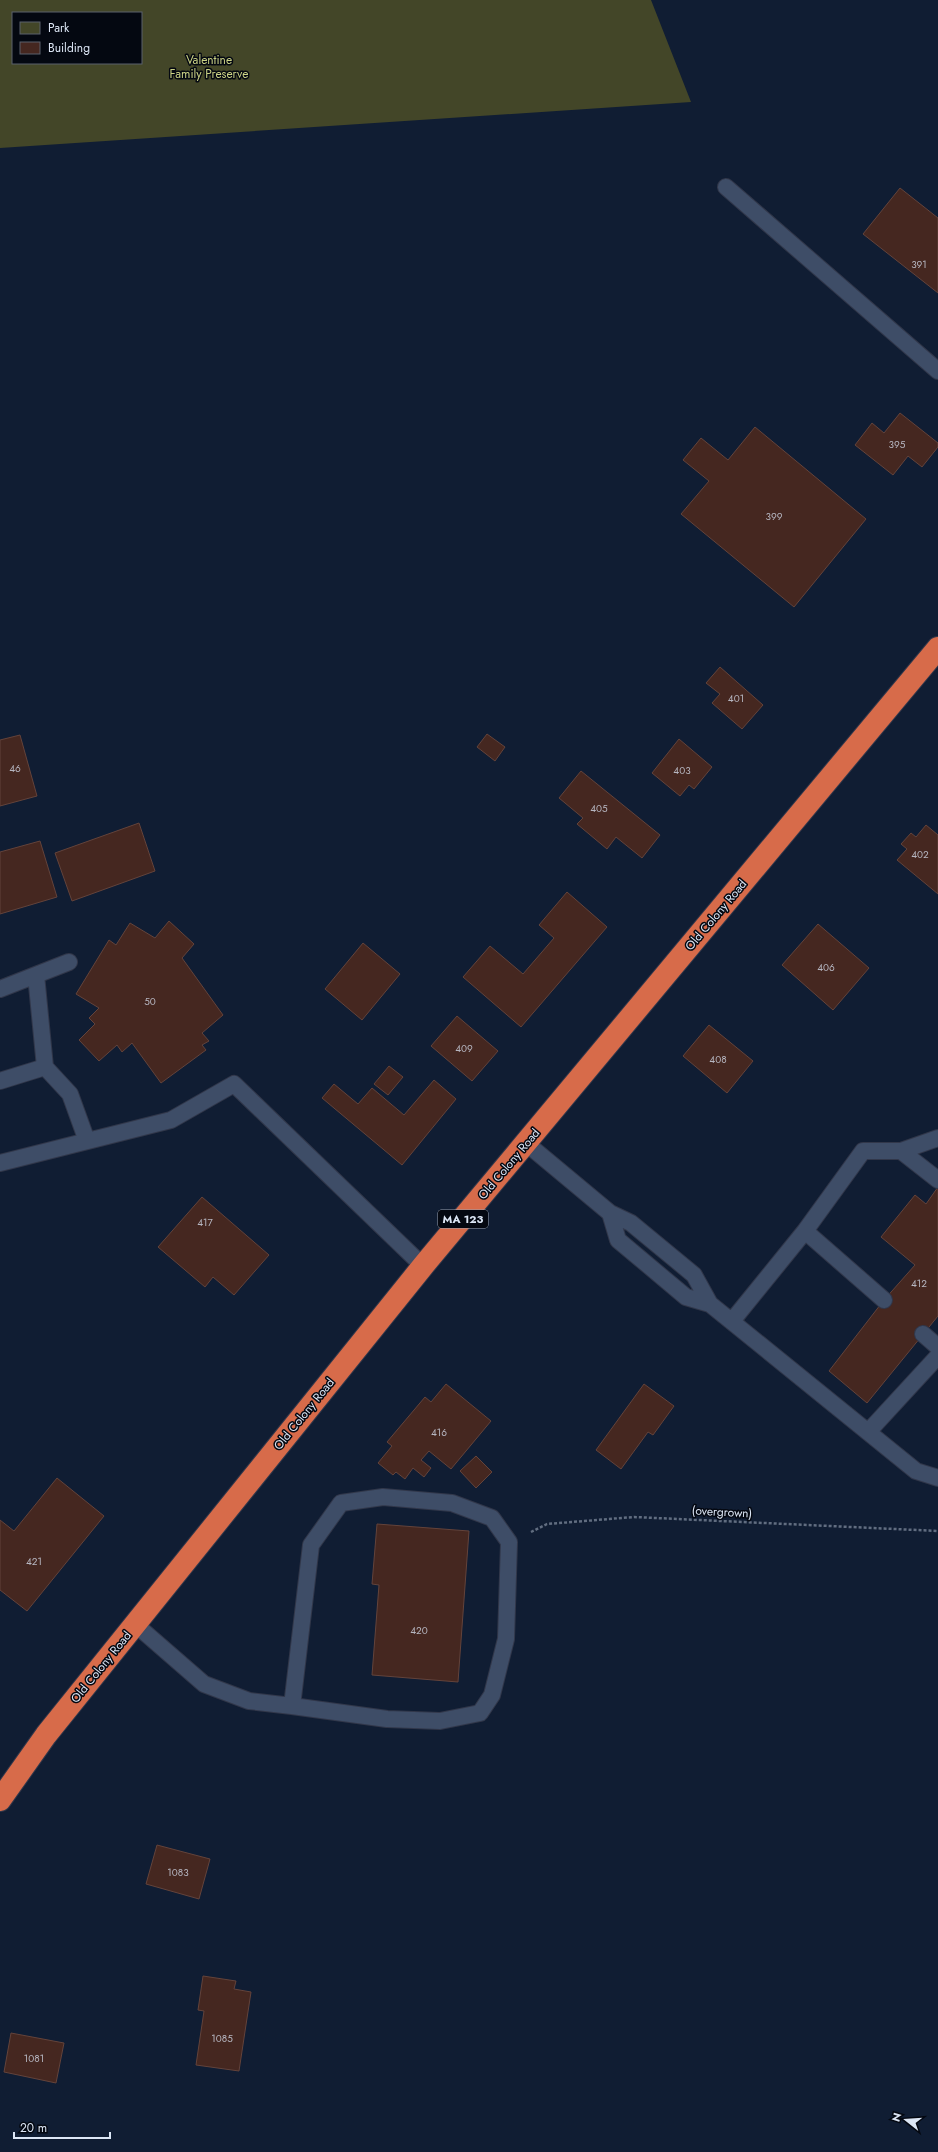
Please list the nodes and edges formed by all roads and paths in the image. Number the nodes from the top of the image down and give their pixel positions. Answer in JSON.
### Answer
{"nodes":[{"id":1,"x":726,"y":187,"type":"dead end"},
{"id":2,"x":938,"y":371,"type":"edge"},
{"id":3,"x":938,"y":648,"type":"edge"},
{"id":4,"x":69,"y":962,"type":"dead end"},
{"id":5,"x":36,"y":974,"type":"junction"},
{"id":6,"x":0,"y":989,"type":"edge"},
{"id":7,"x":45,"y":1067,"type":"junction"},
{"id":8,"x":0,"y":1081,"type":"edge"},
{"id":9,"x":938,"y":1138,"type":"edge"},
{"id":10,"x":87,"y":1140,"type":"junction"},
{"id":11,"x":526,"y":1143,"type":"junction"},
{"id":12,"x":901,"y":1151,"type":"junction"},
{"id":13,"x":0,"y":1163,"type":"edge"},
{"id":14,"x":938,"y":1180,"type":"edge"},
{"id":15,"x":610,"y":1213,"type":"junction"},
{"id":16,"x":805,"y":1231,"type":"junction"},
{"id":17,"x":424,"y":1266,"type":"junction"},
{"id":18,"x":884,"y":1300,"type":"dead end"},
{"id":19,"x":710,"y":1304,"type":"junction"},
{"id":20,"x":732,"y":1321,"type":"junction"},
{"id":21,"x":924,"y":1334,"type":"dead end"},
{"id":22,"x":938,"y":1347,"type":"edge"},
{"id":23,"x":938,"y":1356,"type":"edge"},
{"id":24,"x":868,"y":1432,"type":"junction"},
{"id":25,"x":938,"y":1478,"type":"edge"},
{"id":26,"x":938,"y":1531,"type":"edge"},
{"id":27,"x":509,"y":1542,"type":"junction"},
{"id":28,"x":135,"y":1624,"type":"junction"},
{"id":29,"x":292,"y":1706,"type":"junction"},
{"id":30,"x":0,"y":1800,"type":"edge"}],
"edges":[{"from":1,"to":2,"type":"lane"},
{"from":3,"to":11,"type":"highway","name":"Old Colony Road","number":"MA 123"},
{"from":4,"to":5,"type":"lane"},
{"from":5,"to":6,"type":"lane"},
{"from":5,"to":7,"type":"lane"},
{"from":7,"to":8,"type":"lane"},
{"from":7,"to":10,"type":"lane"},
{"from":9,"to":12,"type":"lane"},
{"from":10,"to":13,"type":"lane"},
{"from":10,"to":17,"type":"lane"},
{"from":11,"to":15,"type":"lane"},
{"from":11,"to":17,"type":"highway","name":"Old Colony Road","number":"MA 123"},
{"from":12,"to":14,"type":"lane"},
{"from":12,"to":16,"type":"lane"},
{"from":15,"to":19,"type":"lane"},
{"from":15,"to":19,"type":"lane"},
{"from":16,"to":18,"type":"lane"},
{"from":16,"to":20,"type":"lane"},
{"from":17,"to":28,"type":"highway","name":"Old Colony Road","number":"MA 123"},
{"from":19,"to":20,"type":"lane"},
{"from":20,"to":24,"type":"lane"},
{"from":21,"to":22,"type":"lane"},
{"from":23,"to":24,"type":"lane"},
{"from":24,"to":25,"type":"lane"},
{"from":26,"to":27,"type":"path","name":"(overgrown)"},
{"from":27,"to":29,"type":"lane"},
{"from":27,"to":29,"type":"lane"},
{"from":28,"to":29,"type":"lane"},
{"from":28,"to":30,"type":"highway","name":"Old Colony Road","number":"MA 123"}]}
